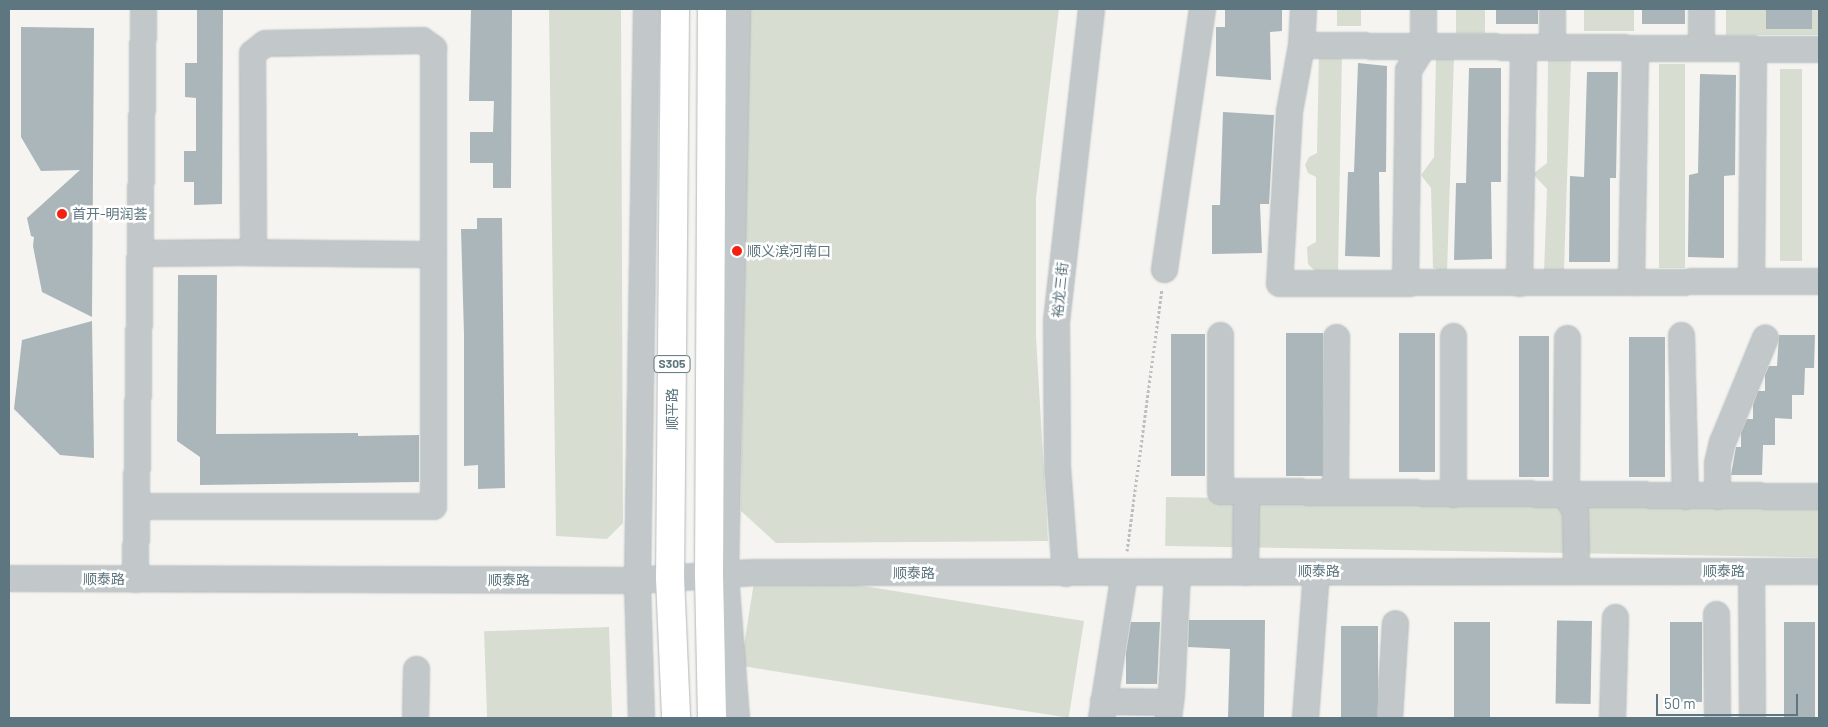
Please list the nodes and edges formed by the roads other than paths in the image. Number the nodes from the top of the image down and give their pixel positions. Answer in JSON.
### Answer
{"nodes":[{"id":1,"x":143,"y":9,"type":"edge"},
{"id":2,"x":646,"y":9,"type":"edge"},
{"id":3,"x":675,"y":9,"type":"edge"},
{"id":4,"x":712,"y":9,"type":"edge"},
{"id":5,"x":737,"y":9,"type":"edge"},
{"id":6,"x":1091,"y":9,"type":"edge"},
{"id":7,"x":1202,"y":9,"type":"edge"},
{"id":8,"x":1303,"y":9,"type":"edge"},
{"id":9,"x":1423,"y":9,"type":"edge"},
{"id":10,"x":1552,"y":9,"type":"edge"},
{"id":11,"x":1701,"y":9,"type":"edge"},
{"id":12,"x":1301,"y":45,"type":"junction"},
{"id":13,"x":1423,"y":46,"type":"junction"},
{"id":14,"x":1523,"y":47,"type":"junction"},
{"id":15,"x":1552,"y":47,"type":"junction"},
{"id":16,"x":1635,"y":48,"type":"junction"},
{"id":17,"x":1701,"y":48,"type":"junction"},
{"id":18,"x":1753,"y":49,"type":"junction"},
{"id":19,"x":1819,"y":50,"type":"edge"},
{"id":20,"x":244,"y":252,"type":"junction"},
{"id":21,"x":140,"y":253,"type":"junction"},
{"id":22,"x":433,"y":254,"type":"junction"},
{"id":23,"x":1164,"y":270,"type":"road end"},
{"id":24,"x":1819,"y":280,"type":"edge"},
{"id":25,"x":1751,"y":281,"type":"junction"},
{"id":26,"x":1630,"y":282,"type":"junction"},
{"id":27,"x":1404,"y":283,"type":"junction"},
{"id":28,"x":1519,"y":283,"type":"junction"},
{"id":29,"x":1220,"y":335,"type":"dead end"},
{"id":30,"x":1681,"y":335,"type":"dead end"},
{"id":31,"x":1453,"y":336,"type":"dead end"},
{"id":32,"x":1336,"y":337,"type":"dead end"},
{"id":33,"x":1765,"y":337,"type":"dead end"},
{"id":34,"x":1568,"y":338,"type":"dead end"},
{"id":35,"x":1819,"y":482,"type":"edge"},
{"id":36,"x":1246,"y":491,"type":"junction"},
{"id":37,"x":1335,"y":492,"type":"junction"},
{"id":38,"x":1453,"y":494,"type":"junction"},
{"id":39,"x":1566,"y":495,"type":"junction"},
{"id":40,"x":1685,"y":496,"type":"junction"},
{"id":41,"x":1717,"y":496,"type":"junction"},
{"id":42,"x":1819,"y":496,"type":"edge"},
{"id":43,"x":136,"y":506,"type":"junction"},
{"id":44,"x":1751,"y":570,"type":"junction"},
{"id":45,"x":1316,"y":571,"type":"junction"},
{"id":46,"x":1576,"y":571,"type":"junction"},
{"id":47,"x":1819,"y":571,"type":"edge"},
{"id":48,"x":1177,"y":572,"type":"junction"},
{"id":49,"x":1245,"y":572,"type":"junction"},
{"id":50,"x":1124,"y":573,"type":"junction"},
{"id":51,"x":1065,"y":574,"type":"junction"},
{"id":52,"x":717,"y":575,"type":"junction"},
{"id":53,"x":9,"y":578,"type":"edge"},
{"id":54,"x":670,"y":578,"type":"junction"},
{"id":55,"x":135,"y":579,"type":"junction"},
{"id":56,"x":637,"y":580,"type":"junction"},
{"id":57,"x":1716,"y":614,"type":"dead end"},
{"id":58,"x":1615,"y":618,"type":"dead end"},
{"id":59,"x":1395,"y":623,"type":"dead end"},
{"id":60,"x":416,"y":669,"type":"dead end"},
{"id":61,"x":1102,"y":710,"type":"edge"},
{"id":62,"x":1169,"y":710,"type":"edge"},
{"id":63,"x":415,"y":718,"type":"edge"},
{"id":64,"x":641,"y":718,"type":"edge"},
{"id":65,"x":676,"y":718,"type":"edge"},
{"id":66,"x":712,"y":718,"type":"edge"},
{"id":67,"x":736,"y":718,"type":"edge"},
{"id":68,"x":1306,"y":718,"type":"edge"},
{"id":69,"x":1389,"y":718,"type":"edge"},
{"id":70,"x":1612,"y":718,"type":"edge"},
{"id":71,"x":1717,"y":718,"type":"edge"},
{"id":72,"x":1752,"y":718,"type":"edge"}],
"edges":[{"from":1,"to":21,"type":"street"},
{"from":2,"to":56,"type":"street"},
{"from":3,"to":54,"type":"main road","name":"顺平路","number":"S305"},
{"from":4,"to":52,"type":"main road","number":"S305"},
{"from":5,"to":52,"type":"street"},
{"from":6,"to":51,"type":"street","name":"裕龙三街"},
{"from":7,"to":23,"type":"street"},
{"from":8,"to":12,"type":"street"},
{"from":9,"to":13,"type":"street"},
{"from":10,"to":15,"type":"street"},
{"from":11,"to":17,"type":"street"},
{"from":12,"to":13,"type":"street"},
{"from":12,"to":27,"type":"street"},
{"from":13,"to":14,"type":"street"},
{"from":13,"to":27,"type":"street"},
{"from":14,"to":15,"type":"street"},
{"from":14,"to":28,"type":"street"},
{"from":15,"to":16,"type":"street"},
{"from":16,"to":17,"type":"street"},
{"from":16,"to":26,"type":"street"},
{"from":17,"to":18,"type":"street"},
{"from":18,"to":19,"type":"street"},
{"from":18,"to":25,"type":"street"},
{"from":20,"to":21,"type":"street"},
{"from":20,"to":22,"type":"street"},
{"from":20,"to":22,"type":"street"},
{"from":21,"to":43,"type":"street"},
{"from":22,"to":43,"type":"street"},
{"from":24,"to":25,"type":"street"},
{"from":25,"to":26,"type":"street"},
{"from":26,"to":28,"type":"street"},
{"from":27,"to":28,"type":"street"},
{"from":29,"to":36,"type":"street"},
{"from":30,"to":40,"type":"street"},
{"from":31,"to":38,"type":"street"},
{"from":32,"to":37,"type":"street"},
{"from":33,"to":41,"type":"street"},
{"from":34,"to":39,"type":"street"},
{"from":35,"to":42,"type":"street"},
{"from":36,"to":37,"type":"street"},
{"from":36,"to":49,"type":"street"},
{"from":37,"to":38,"type":"street"},
{"from":38,"to":39,"type":"street"},
{"from":39,"to":40,"type":"street"},
{"from":39,"to":46,"type":"street"},
{"from":40,"to":41,"type":"street"},
{"from":41,"to":42,"type":"street"},
{"from":43,"to":55,"type":"street"},
{"from":44,"to":46,"type":"street","name":"顺泰路"},
{"from":44,"to":47,"type":"street","name":"顺泰路"},
{"from":44,"to":72,"type":"street"},
{"from":45,"to":46,"type":"street","name":"顺泰路"},
{"from":45,"to":49,"type":"street","name":"顺泰路"},
{"from":45,"to":68,"type":"street"},
{"from":48,"to":49,"type":"street","name":"顺泰路"},
{"from":48,"to":50,"type":"street","name":"顺泰路"},
{"from":48,"to":62,"type":"street"},
{"from":50,"to":51,"type":"street","name":"顺泰路"},
{"from":50,"to":61,"type":"street"},
{"from":51,"to":52,"type":"street","name":"顺泰路"},
{"from":52,"to":54,"type":"street","name":"顺泰路"},
{"from":52,"to":66,"type":"main road","number":"S305"},
{"from":52,"to":67,"type":"street"},
{"from":53,"to":55,"type":"street","name":"顺泰路"},
{"from":54,"to":56,"type":"street","name":"顺泰路"},
{"from":54,"to":65,"type":"main road","name":"顺平路","number":"S305"},
{"from":55,"to":56,"type":"street","name":"顺泰路"},
{"from":56,"to":64,"type":"street"},
{"from":57,"to":71,"type":"street"},
{"from":58,"to":70,"type":"street"},
{"from":59,"to":69,"type":"street"},
{"from":60,"to":63,"type":"street"},
{"from":61,"to":62,"type":"street"}]}
